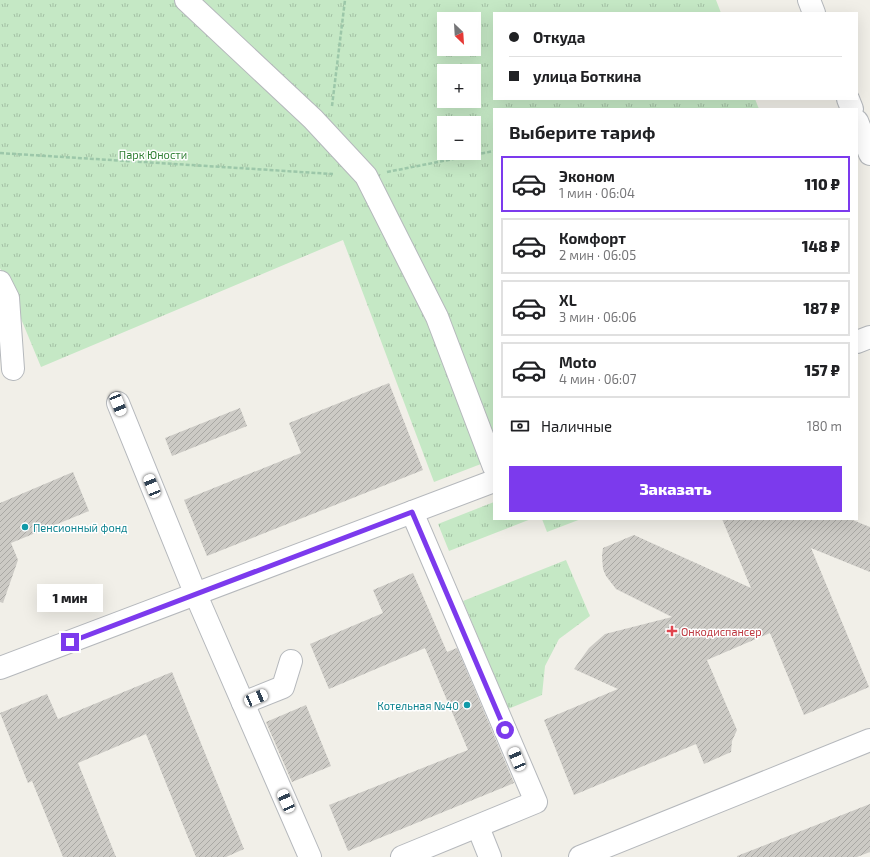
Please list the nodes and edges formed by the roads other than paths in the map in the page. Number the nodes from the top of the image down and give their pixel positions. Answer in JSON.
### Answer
{"nodes":[{"id":1,"x":186,"y":0,"type":"edge"},
{"id":2,"x":809,"y":0,"type":"edge"},
{"id":3,"x":814,"y":12,"type":"edge"},
{"id":4,"x":858,"y":124,"type":"edge"},
{"id":5,"x":870,"y":154,"type":"edge"},
{"id":6,"x":0,"y":282,"type":"edge"},
{"id":7,"x":870,"y":338,"type":"edge"},
{"id":8,"x":858,"y":342,"type":"edge"},
{"id":9,"x":13,"y":369,"type":"dead end"},
{"id":10,"x":118,"y":404,"type":"dead end"},
{"id":11,"x":493,"y":464,"type":"edge"},
{"id":12,"x":493,"y":481,"type":"edge"},
{"id":13,"x":412,"y":512,"type":"junction"},
{"id":14,"x":196,"y":595,"type":"junction"},
{"id":15,"x":291,"y":662,"type":"dead end"},
{"id":16,"x":0,"y":668,"type":"edge"},
{"id":17,"x":243,"y":704,"type":"junction"},
{"id":18,"x":870,"y":740,"type":"edge"},
{"id":19,"x":478,"y":827,"type":"junction"},
{"id":20,"x":310,"y":857,"type":"edge"},
{"id":21,"x":402,"y":857,"type":"edge"},
{"id":22,"x":490,"y":857,"type":"edge"},
{"id":23,"x":580,"y":857,"type":"edge"}],
"edges":[{"from":1,"to":11,"type":"street"},
{"from":2,"to":3,"type":"street"},
{"from":4,"to":5,"type":"street"},
{"from":6,"to":9,"type":"street"},
{"from":7,"to":8,"type":"street"},
{"from":10,"to":14,"type":"street"},
{"from":12,"to":13,"type":"street"},
{"from":13,"to":14,"type":"street"},
{"from":13,"to":19,"type":"street"},
{"from":14,"to":16,"type":"street"},
{"from":14,"to":17,"type":"street"},
{"from":15,"to":17,"type":"street"},
{"from":17,"to":20,"type":"street"},
{"from":18,"to":23,"type":"street"},
{"from":19,"to":21,"type":"street"},
{"from":19,"to":22,"type":"street"}]}
